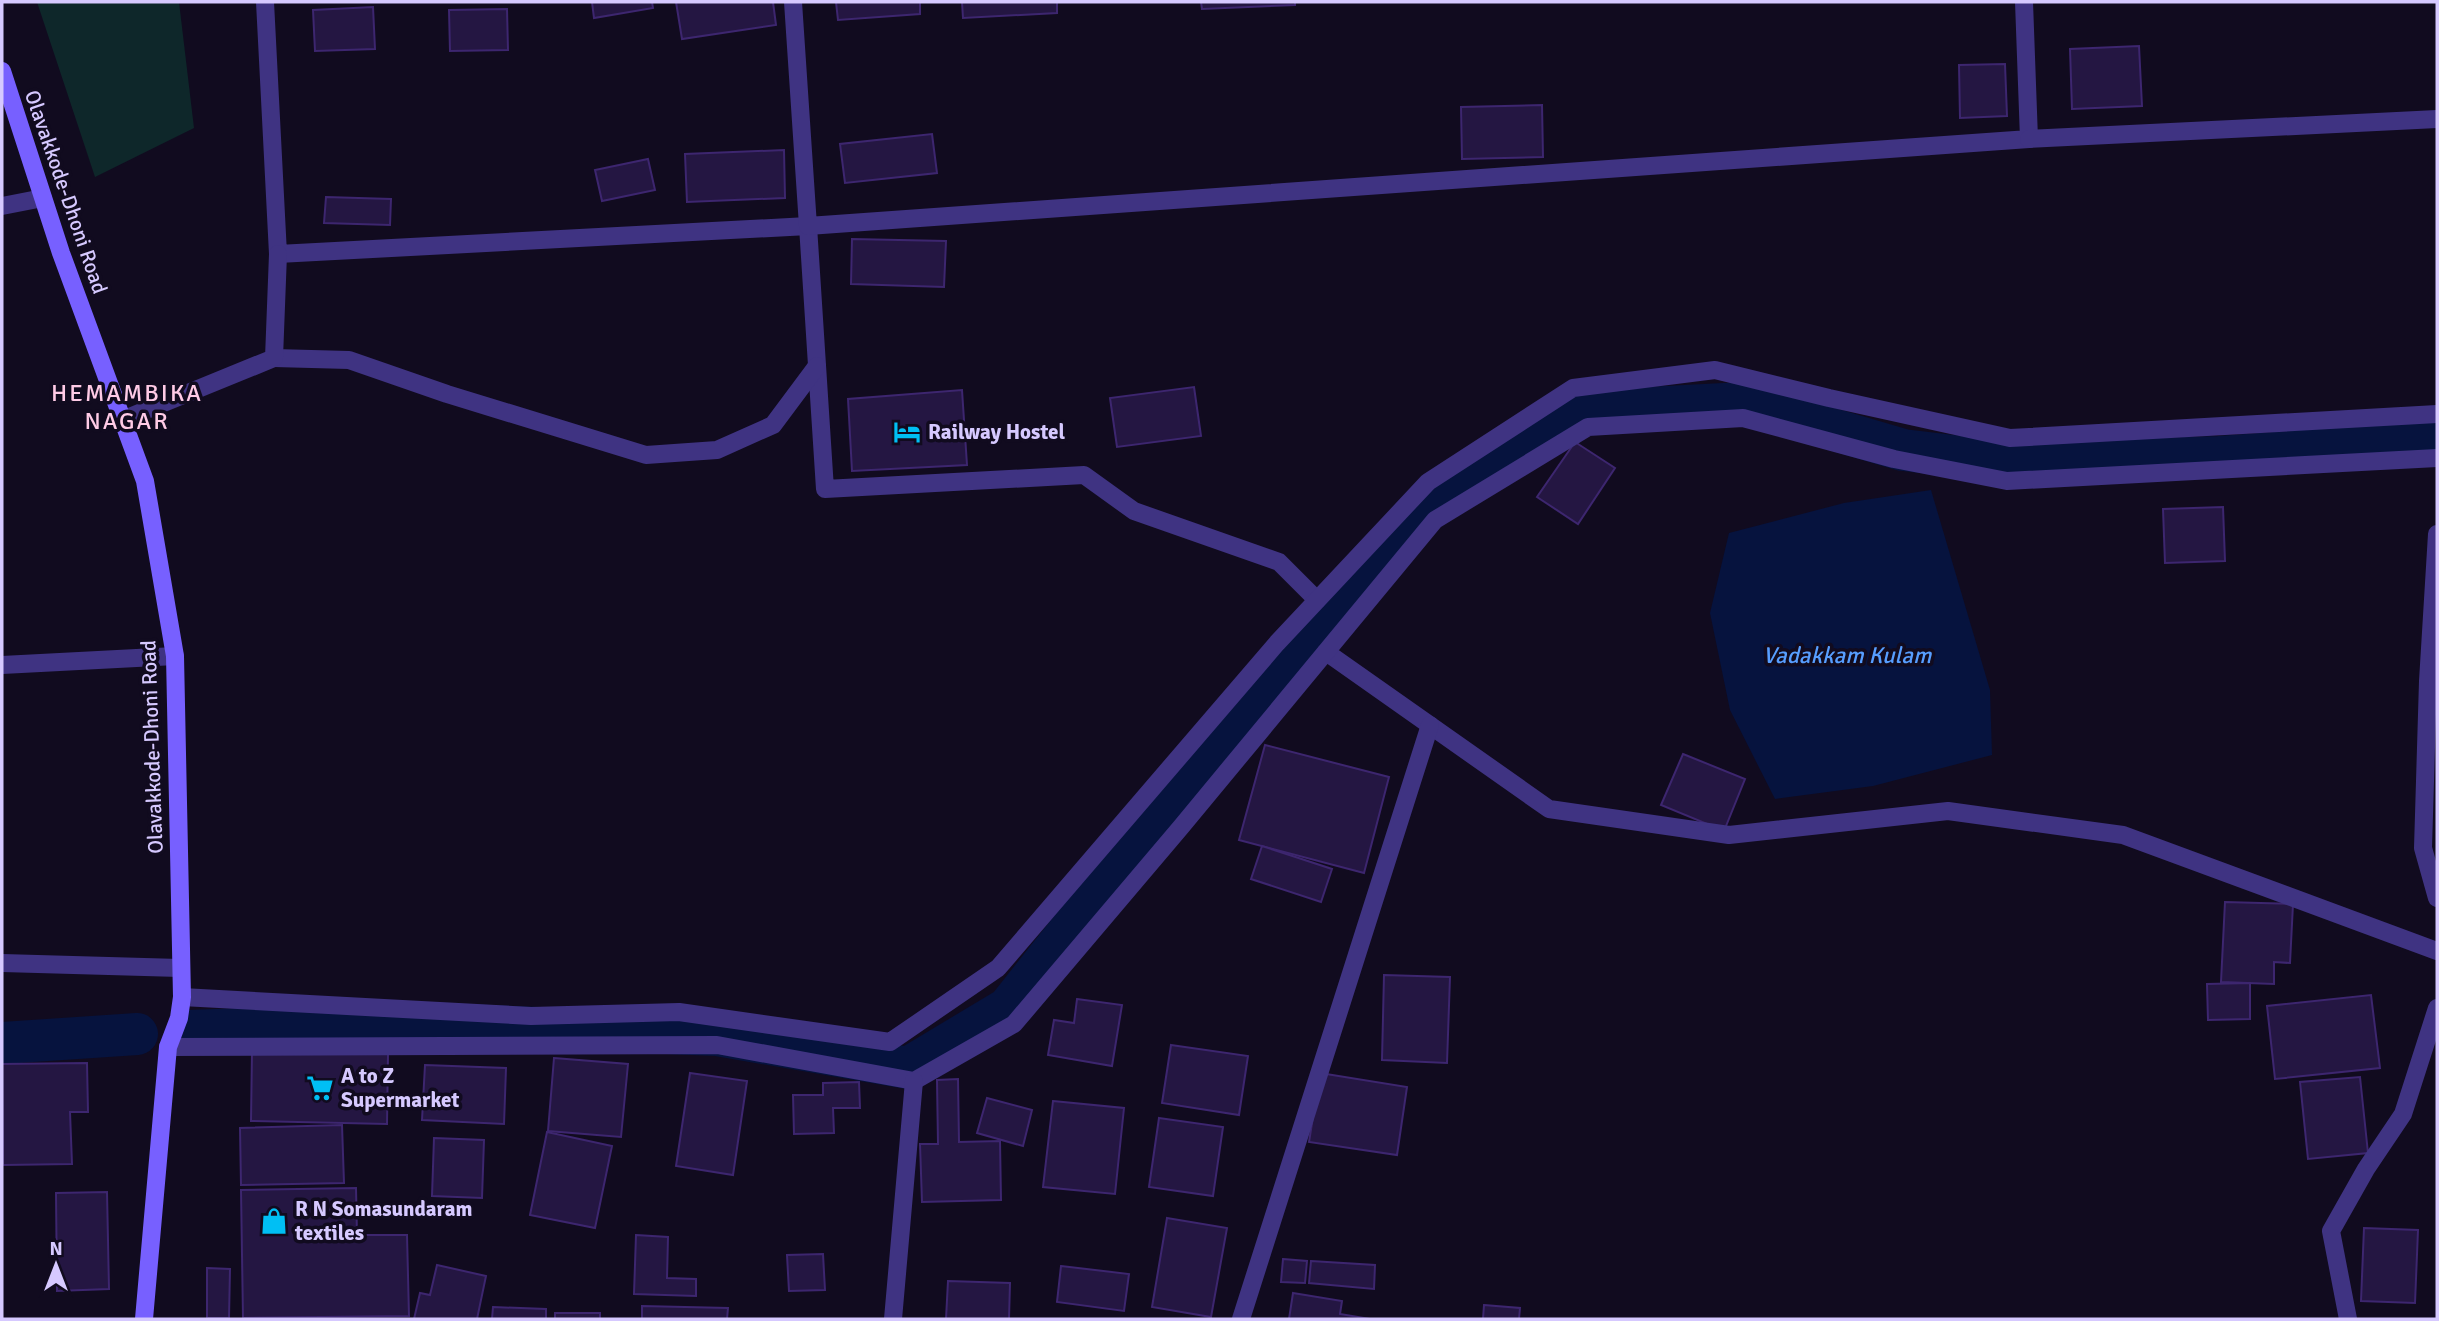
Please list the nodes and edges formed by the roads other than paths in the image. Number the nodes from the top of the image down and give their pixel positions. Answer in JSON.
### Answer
{"nodes":[{"id":1,"x":265,"y":2,"type":"edge"},
{"id":2,"x":793,"y":2,"type":"edge"},
{"id":3,"x":2024,"y":2,"type":"edge"},
{"id":4,"x":2,"y":71,"type":"edge"},
{"id":5,"x":2437,"y":119,"type":"edge"},
{"id":6,"x":2029,"y":139,"type":"junction"},
{"id":7,"x":43,"y":198,"type":"junction"},
{"id":8,"x":2,"y":206,"type":"edge"},
{"id":9,"x":808,"y":226,"type":"junction"},
{"id":10,"x":278,"y":254,"type":"junction"},
{"id":11,"x":274,"y":358,"type":"junction"},
{"id":12,"x":817,"y":366,"type":"junction"},
{"id":13,"x":2437,"y":414,"type":"edge"},
{"id":14,"x":122,"y":420,"type":"junction"},
{"id":15,"x":2437,"y":458,"type":"edge"},
{"id":16,"x":2437,"y":534,"type":"edge"},
{"id":17,"x":1317,"y":600,"type":"junction"},
{"id":18,"x":1326,"y":652,"type":"junction"},
{"id":19,"x":175,"y":656,"type":"junction"},
{"id":20,"x":2,"y":664,"type":"edge"},
{"id":21,"x":1430,"y":725,"type":"junction"},
{"id":22,"x":2437,"y":898,"type":"edge"},
{"id":23,"x":2437,"y":951,"type":"edge"},
{"id":24,"x":2,"y":963,"type":"edge"},
{"id":25,"x":180,"y":968,"type":"junction"},
{"id":26,"x":182,"y":997,"type":"junction"},
{"id":27,"x":2437,"y":1008,"type":"edge"},
{"id":28,"x":168,"y":1047,"type":"junction"},
{"id":29,"x":914,"y":1081,"type":"junction"},
{"id":30,"x":144,"y":1319,"type":"edge"},
{"id":31,"x":893,"y":1319,"type":"edge"},
{"id":32,"x":1241,"y":1319,"type":"edge"},
{"id":33,"x":2348,"y":1319,"type":"edge"}],
"edges":[{"from":1,"to":10,"type":"street"},
{"from":2,"to":9,"type":"street"},
{"from":3,"to":6,"type":"street"},
{"from":4,"to":7,"type":"main road","name":"Olavakkode-Dhoni Road"},
{"from":5,"to":6,"type":"street"},
{"from":6,"to":9,"type":"street"},
{"from":7,"to":8,"type":"street"},
{"from":7,"to":14,"type":"main road","name":"Olavakkode-Dhoni Road"},
{"from":9,"to":10,"type":"street"},
{"from":9,"to":12,"type":"street"},
{"from":10,"to":11,"type":"street"},
{"from":11,"to":12,"type":"street"},
{"from":11,"to":14,"type":"street"},
{"from":12,"to":17,"type":"street"},
{"from":13,"to":17,"type":"street"},
{"from":14,"to":19,"type":"main road","name":"Olavakkode-Dhoni Road"},
{"from":15,"to":18,"type":"street"},
{"from":16,"to":22,"type":"street"},
{"from":17,"to":26,"type":"street"},
{"from":18,"to":21,"type":"street"},
{"from":18,"to":29,"type":"street"},
{"from":19,"to":20,"type":"street"},
{"from":19,"to":25,"type":"main road","name":"Olavakkode-Dhoni Road"},
{"from":21,"to":23,"type":"street"},
{"from":21,"to":32,"type":"street"},
{"from":24,"to":25,"type":"street"},
{"from":25,"to":26,"type":"main road","name":"Olavakkode-Dhoni Road"},
{"from":26,"to":28,"type":"main road","name":"Olavakkode-Dhoni Road"},
{"from":27,"to":33,"type":"street"},
{"from":28,"to":29,"type":"street"},
{"from":28,"to":30,"type":"main road","name":"Olavakkode-Dhoni Road"},
{"from":29,"to":31,"type":"street"}]}
